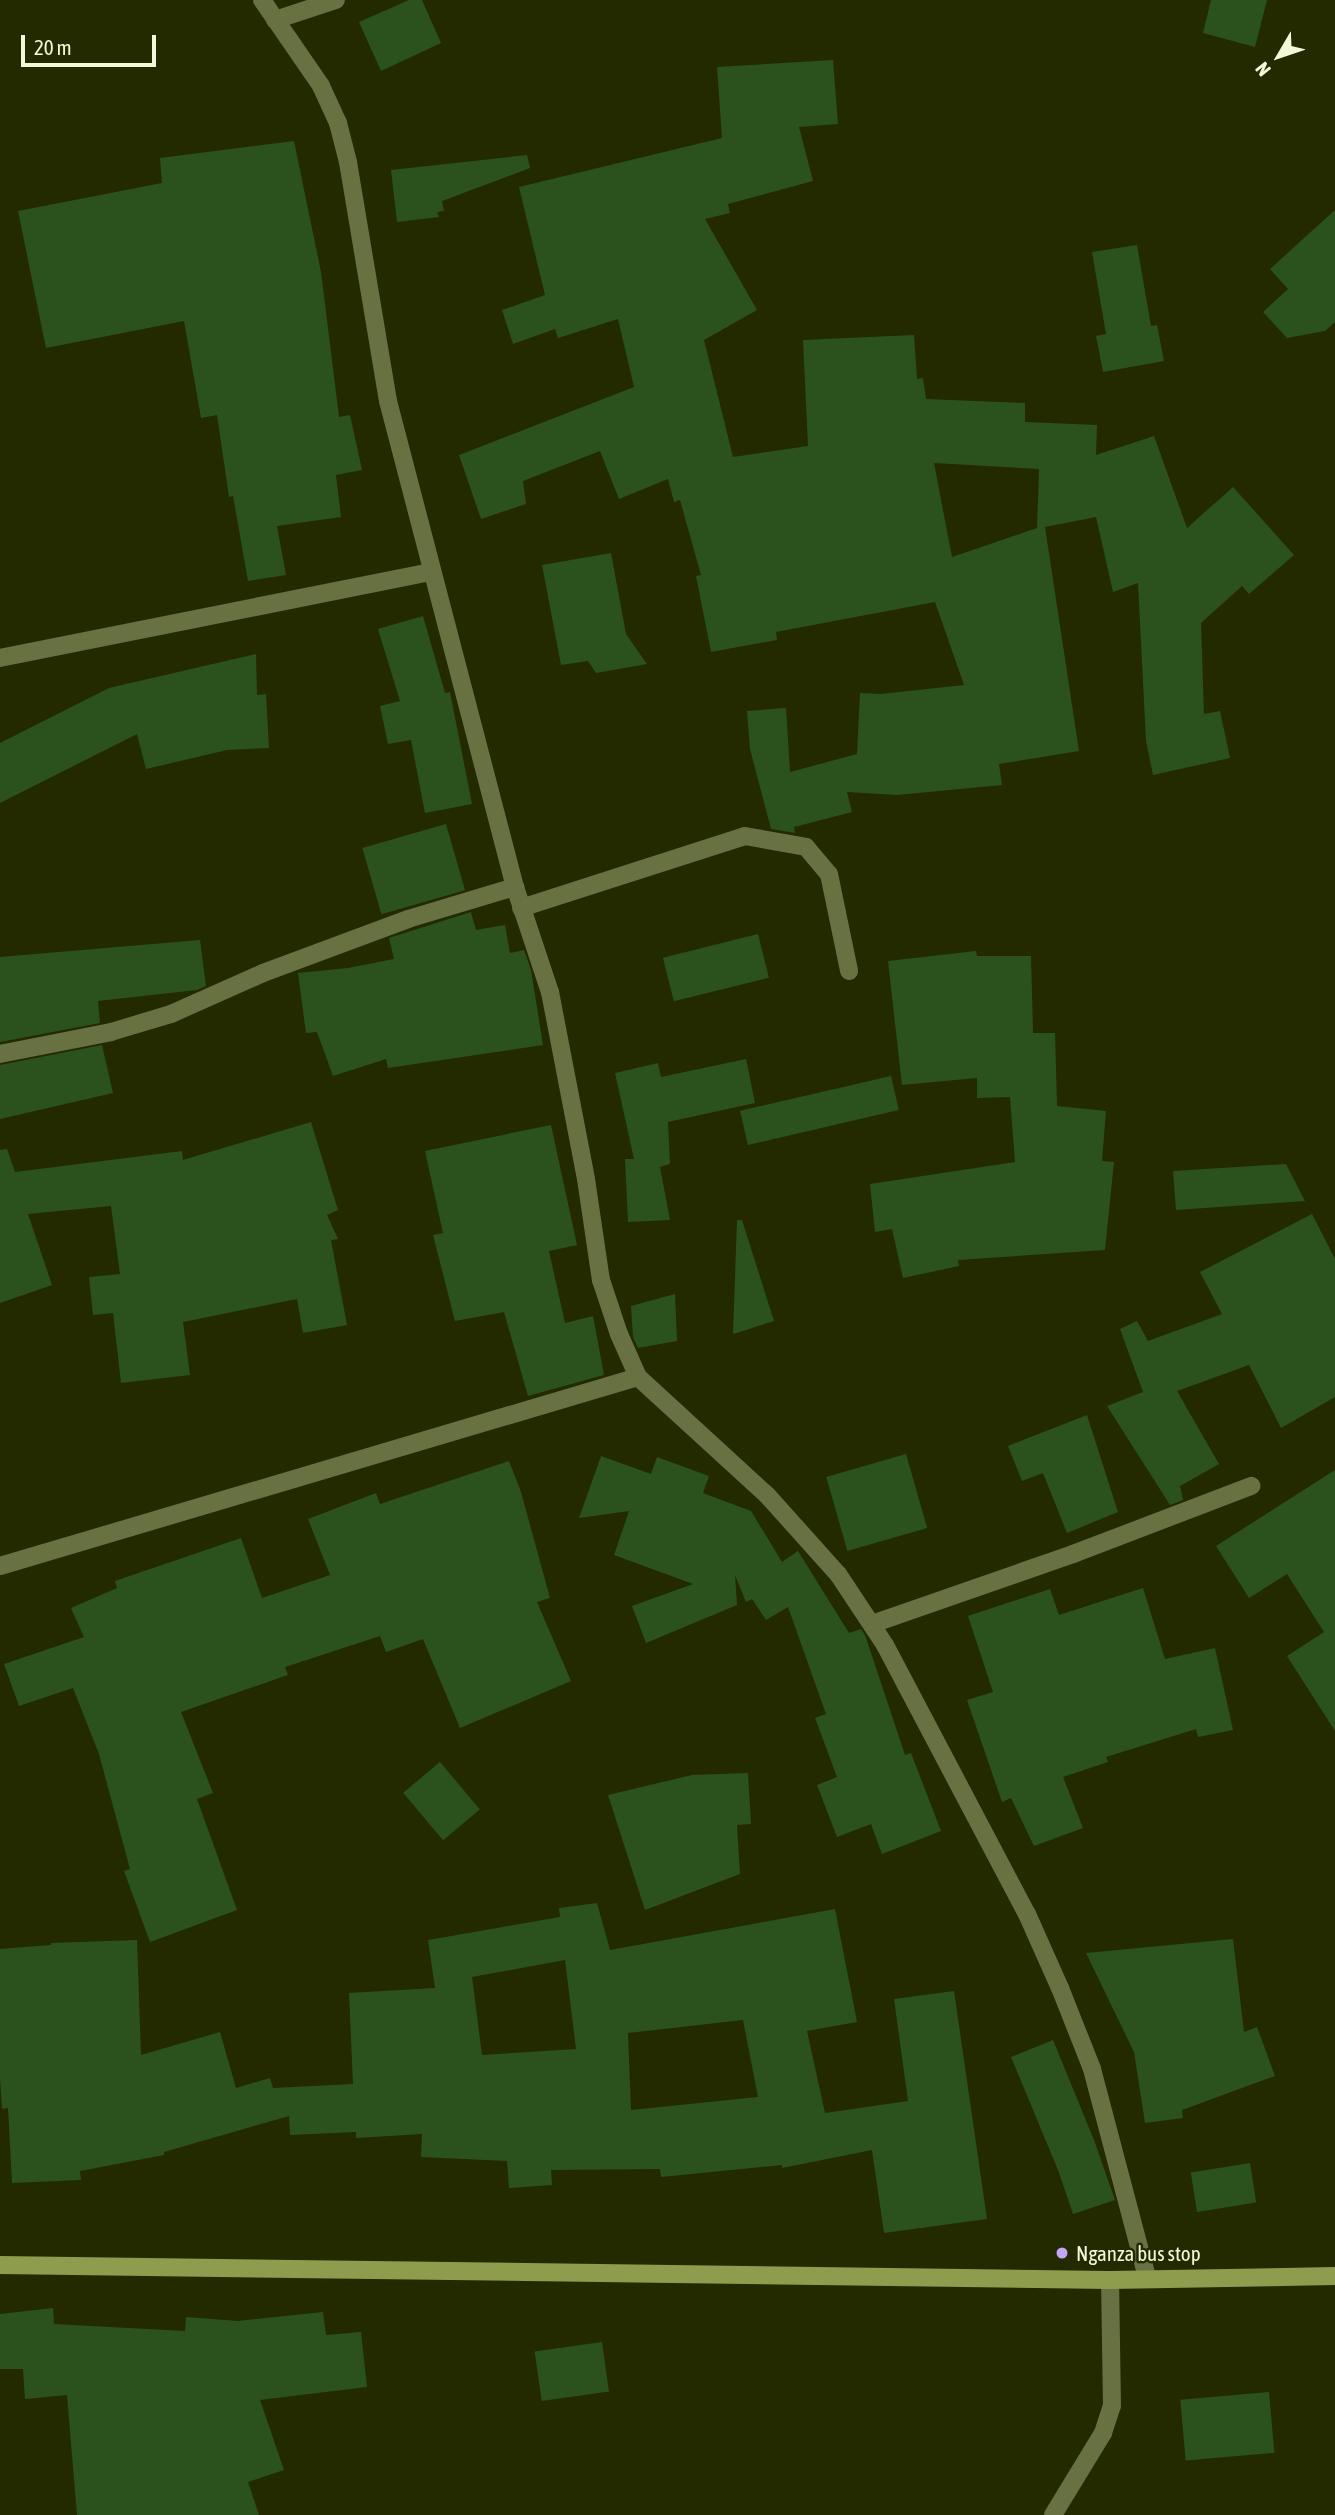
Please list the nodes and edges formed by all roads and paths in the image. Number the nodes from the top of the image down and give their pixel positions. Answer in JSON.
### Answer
{"nodes":[{"id":1,"x":262,"y":0,"type":"edge"},
{"id":2,"x":336,"y":0,"type":"edge"},
{"id":3,"x":275,"y":20,"type":"junction"},
{"id":4,"x":432,"y":572,"type":"junction"},
{"id":5,"x":0,"y":658,"type":"edge"},
{"id":6,"x":515,"y":887,"type":"junction"},
{"id":7,"x":521,"y":908,"type":"junction"},
{"id":8,"x":849,"y":971,"type":"dead end"},
{"id":9,"x":0,"y":1054,"type":"edge"},
{"id":10,"x":638,"y":1377,"type":"junction"},
{"id":11,"x":1251,"y":1486,"type":"dead end"},
{"id":12,"x":0,"y":1566,"type":"edge"},
{"id":13,"x":872,"y":1624,"type":"junction"},
{"id":14,"x":0,"y":2265,"type":"edge"},
{"id":15,"x":1335,"y":2276,"type":"edge"},
{"id":16,"x":1147,"y":2277,"type":"junction"},
{"id":17,"x":1110,"y":2280,"type":"junction"},
{"id":18,"x":1053,"y":2515,"type":"edge"}],
"edges":[{"from":1,"to":3,"type":"street"},
{"from":2,"to":3,"type":"street"},
{"from":3,"to":4,"type":"street"},
{"from":4,"to":5,"type":"street"},
{"from":4,"to":6,"type":"street"},
{"from":6,"to":7,"type":"street"},
{"from":6,"to":9,"type":"street"},
{"from":7,"to":8,"type":"street"},
{"from":7,"to":10,"type":"street"},
{"from":10,"to":12,"type":"street"},
{"from":10,"to":13,"type":"street"},
{"from":11,"to":13,"type":"street"},
{"from":13,"to":16,"type":"street"},
{"from":14,"to":17,"type":"main road"},
{"from":15,"to":16,"type":"main road"},
{"from":16,"to":17,"type":"main road"},
{"from":17,"to":18,"type":"street"}]}
